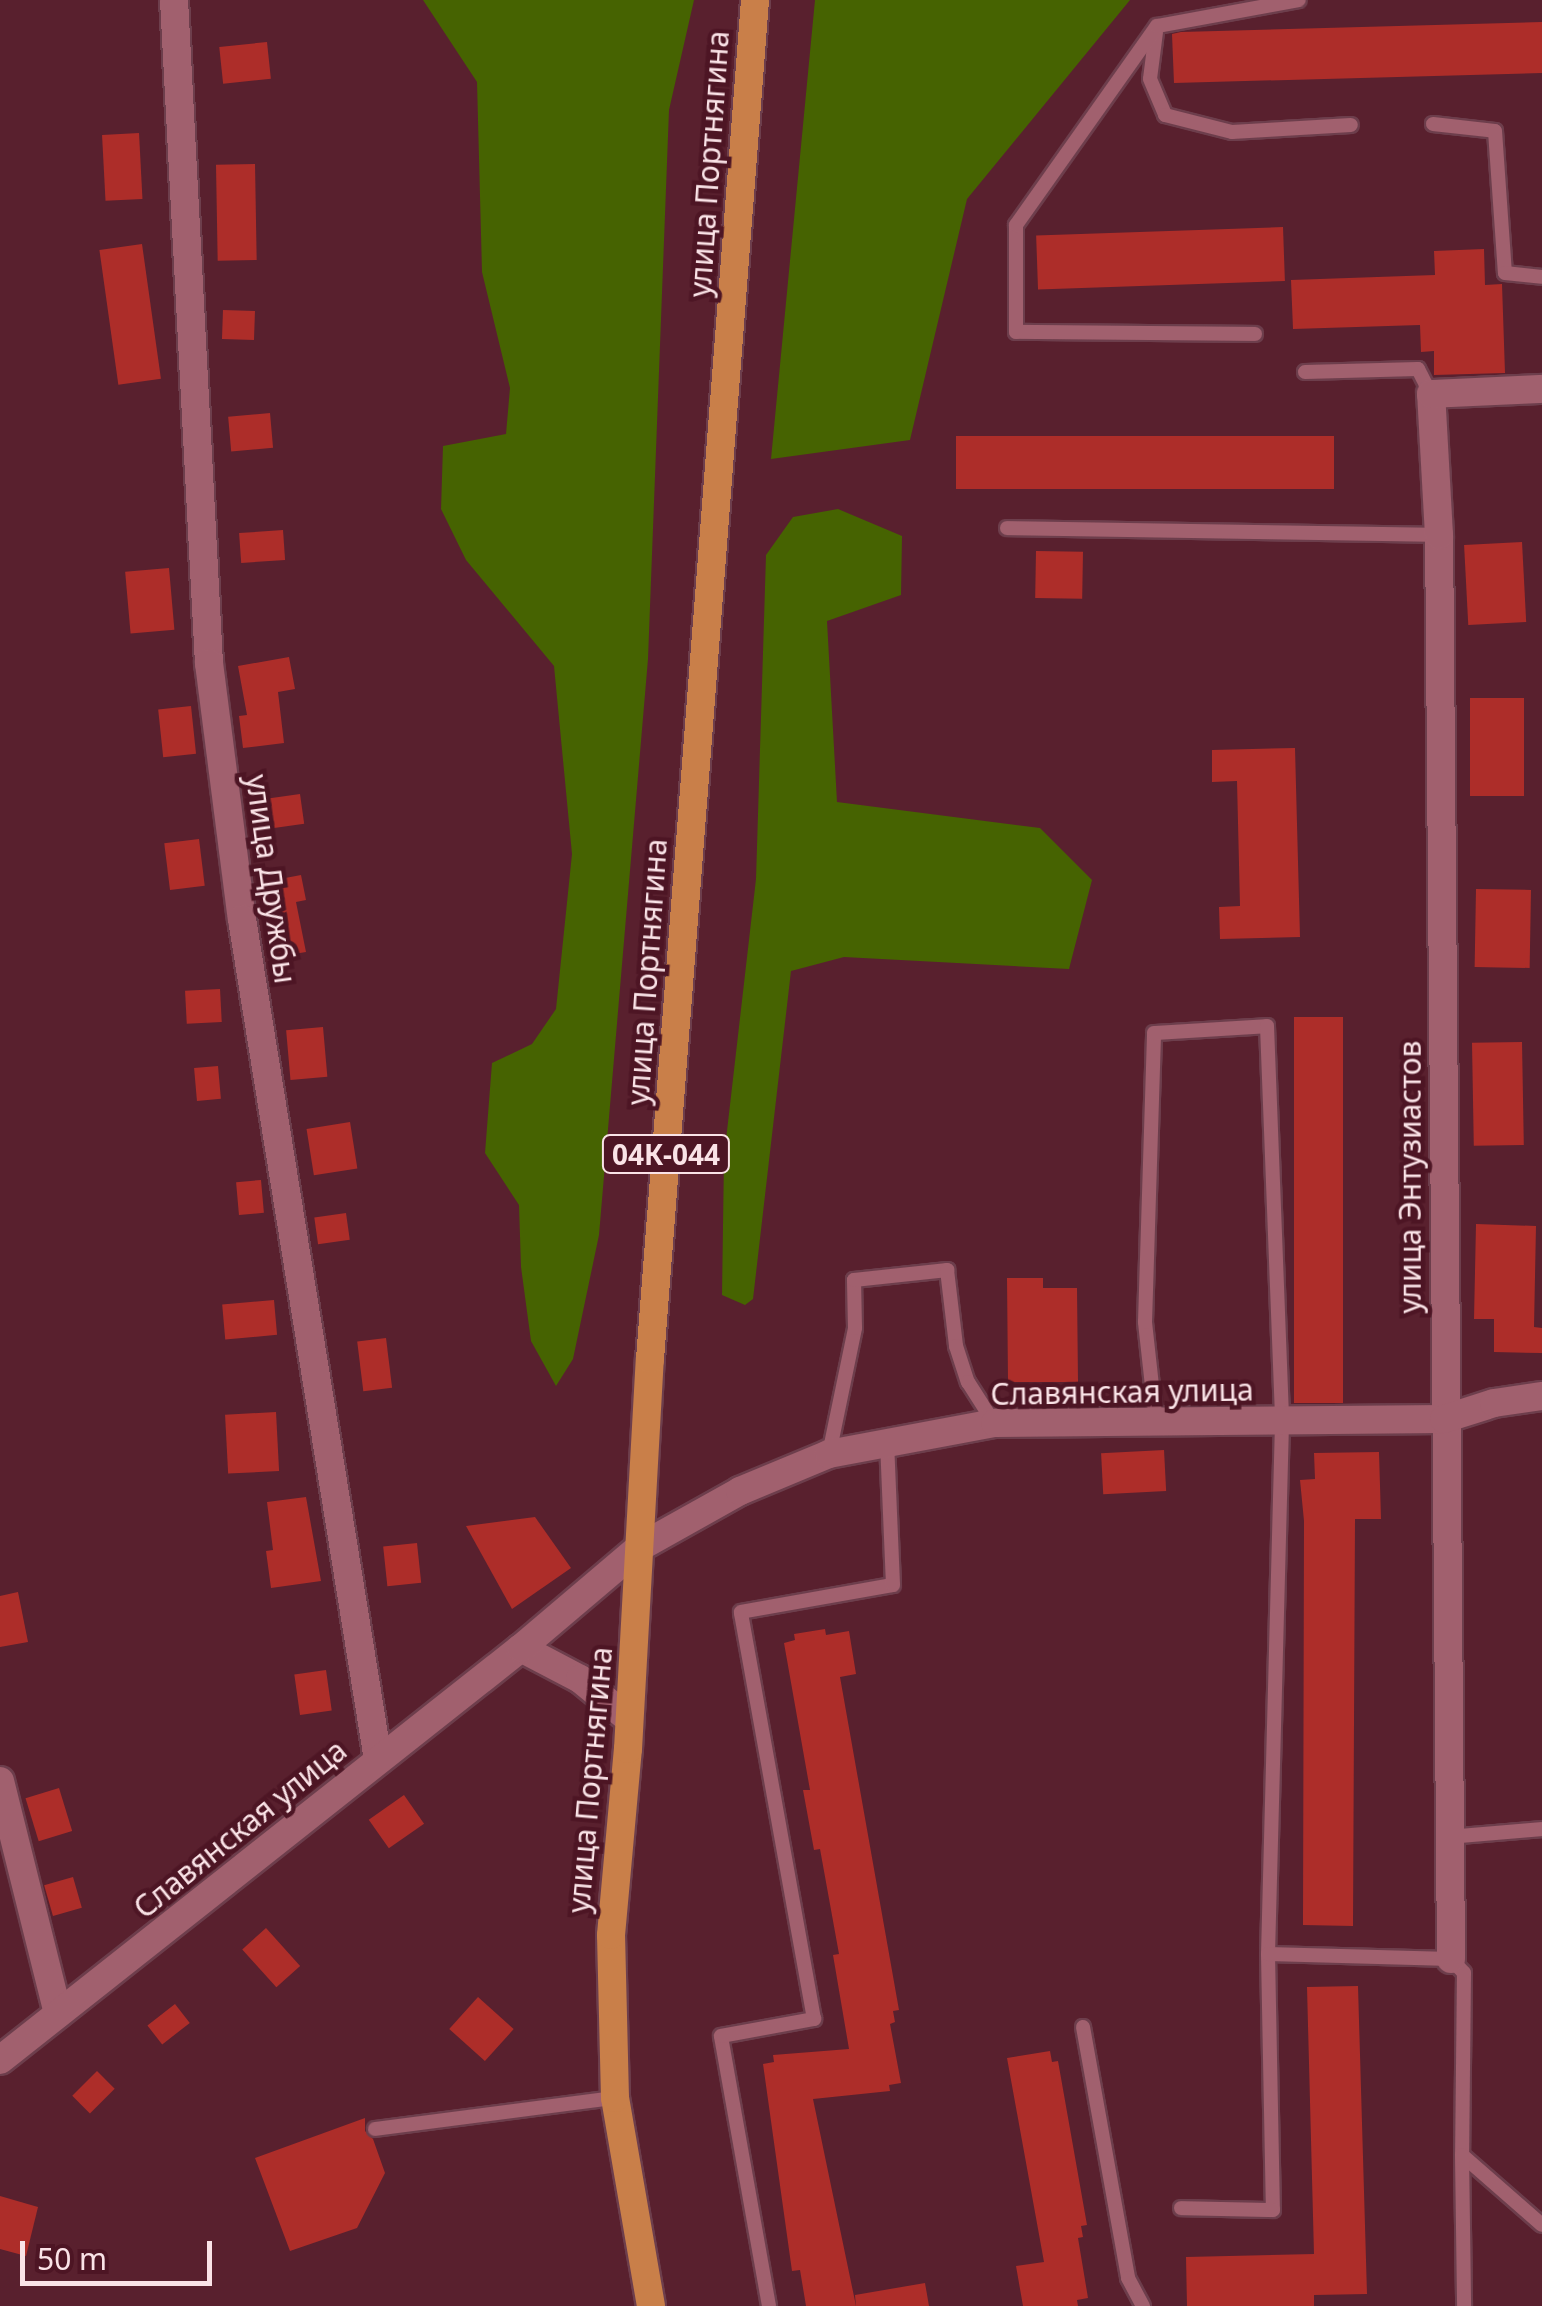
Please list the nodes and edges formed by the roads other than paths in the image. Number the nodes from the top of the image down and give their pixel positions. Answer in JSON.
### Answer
{"nodes":[{"id":1,"x":174,"y":0,"type":"edge"},
{"id":2,"x":754,"y":0,"type":"edge"},
{"id":3,"x":1299,"y":0,"type":"edge"},
{"id":4,"x":1157,"y":26,"type":"junction"},
{"id":5,"x":1433,"y":124,"type":"dead end"},
{"id":6,"x":1351,"y":125,"type":"dead end"},
{"id":7,"x":1542,"y":277,"type":"edge"},
{"id":8,"x":1256,"y":334,"type":"dead end"},
{"id":9,"x":1306,"y":372,"type":"dead end"},
{"id":10,"x":1542,"y":389,"type":"edge"},
{"id":11,"x":1431,"y":394,"type":"junction"},
{"id":12,"x":1007,"y":528,"type":"dead end"},
{"id":13,"x":1439,"y":534,"type":"junction"},
{"id":14,"x":1542,"y":1396,"type":"edge"},
{"id":15,"x":1444,"y":1420,"type":"junction"},
{"id":16,"x":1156,"y":1422,"type":"junction"},
{"id":17,"x":994,"y":1423,"type":"junction"},
{"id":18,"x":1282,"y":1423,"type":"junction"},
{"id":19,"x":887,"y":1444,"type":"junction"},
{"id":20,"x":829,"y":1454,"type":"junction"},
{"id":21,"x":640,"y":1547,"type":"junction"},
{"id":22,"x":521,"y":1648,"type":"junction"},
{"id":23,"x":629,"y":1718,"type":"junction"},
{"id":24,"x":378,"y":1760,"type":"junction"},
{"id":25,"x":0,"y":1781,"type":"edge"},
{"id":26,"x":1542,"y":1829,"type":"edge"},
{"id":27,"x":1450,"y":1837,"type":"junction"},
{"id":28,"x":1268,"y":1954,"type":"junction"},
{"id":29,"x":1451,"y":1959,"type":"junction"},
{"id":30,"x":58,"y":2014,"type":"junction"},
{"id":31,"x":1082,"y":2027,"type":"dead end"},
{"id":32,"x":0,"y":2060,"type":"edge"},
{"id":33,"x":615,"y":2098,"type":"junction"},
{"id":34,"x":376,"y":2129,"type":"dead end"},
{"id":35,"x":1462,"y":2155,"type":"junction"},
{"id":36,"x":1181,"y":2208,"type":"dead end"},
{"id":37,"x":1542,"y":2225,"type":"edge"},
{"id":38,"x":650,"y":2306,"type":"edge"},
{"id":39,"x":770,"y":2306,"type":"edge"},
{"id":40,"x":1143,"y":2306,"type":"edge"},
{"id":41,"x":1464,"y":2306,"type":"edge"}],
"edges":[{"from":1,"to":24,"type":"street","name":"улица Дружбы"},
{"from":2,"to":21,"type":"main road","name":"улица Портнягина","number":"04К-044"},
{"from":3,"to":4,"type":"lane"},
{"from":4,"to":6,"type":"lane"},
{"from":4,"to":8,"type":"lane"},
{"from":5,"to":7,"type":"lane"},
{"from":9,"to":11,"type":"lane"},
{"from":10,"to":11,"type":"street"},
{"from":11,"to":13,"type":"street","name":"улица Энтузиастов"},
{"from":12,"to":13,"type":"lane"},
{"from":13,"to":15,"type":"street","name":"улица Энтузиастов"},
{"from":14,"to":15,"type":"street","name":"Славянская улица"},
{"from":15,"to":18,"type":"street","name":"Славянская улица"},
{"from":15,"to":27,"type":"street","name":"улица Энтузиастов"},
{"from":16,"to":17,"type":"street","name":"Славянская улица"},
{"from":16,"to":18,"type":"street","name":"Славянская улица"},
{"from":16,"to":18,"type":"lane"},
{"from":17,"to":19,"type":"street","name":"Славянская улица"},
{"from":17,"to":20,"type":"lane"},
{"from":18,"to":28,"type":"lane"},
{"from":19,"to":20,"type":"street","name":"Славянская улица"},
{"from":19,"to":39,"type":"lane"},
{"from":20,"to":21,"type":"street","name":"Славянская улица"},
{"from":21,"to":22,"type":"street","name":"Славянская улица"},
{"from":21,"to":23,"type":"main road","name":"улица Портнягина","number":"04К-044"},
{"from":22,"to":23,"type":"street"},
{"from":22,"to":24,"type":"street","name":"Славянская улица"},
{"from":23,"to":33,"type":"main road","name":"улица Портнягина","number":"04К-044"},
{"from":24,"to":30,"type":"street","name":"Славянская улица"},
{"from":25,"to":30,"type":"street"},
{"from":26,"to":27,"type":"lane"},
{"from":27,"to":29,"type":"street","name":"улица Энтузиастов"},
{"from":28,"to":29,"type":"lane"},
{"from":28,"to":36,"type":"lane"},
{"from":29,"to":35,"type":"lane"},
{"from":30,"to":32,"type":"street","name":"Славянская улица"},
{"from":31,"to":40,"type":"lane"},
{"from":33,"to":34,"type":"lane"},
{"from":33,"to":38,"type":"main road","name":"улица Портнягина","number":"04К-044"},
{"from":35,"to":37,"type":"lane"},
{"from":35,"to":41,"type":"lane"}]}
